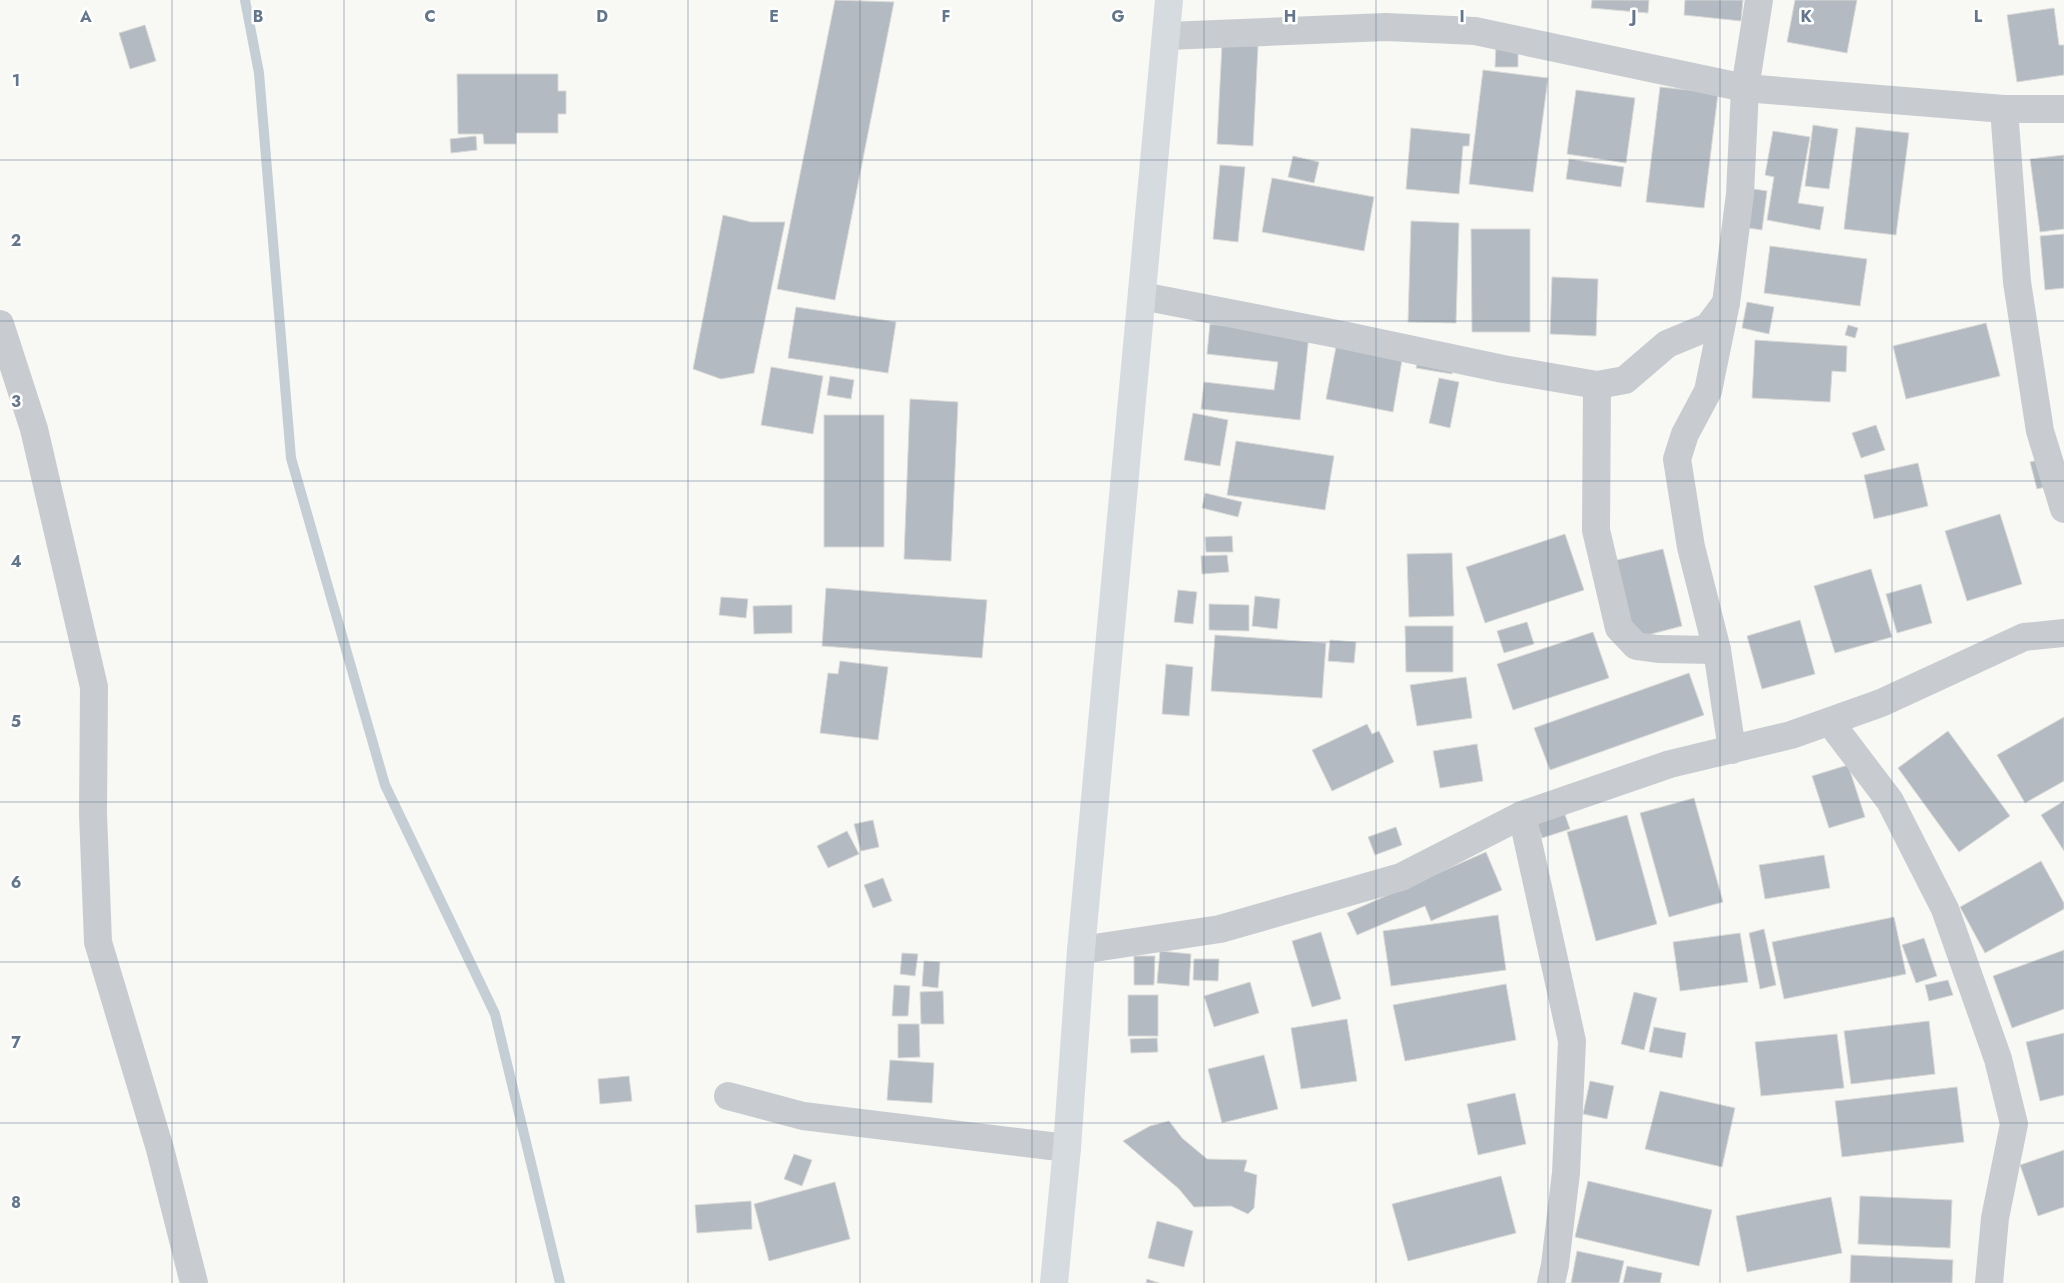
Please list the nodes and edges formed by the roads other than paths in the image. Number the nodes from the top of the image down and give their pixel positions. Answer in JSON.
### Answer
{"nodes":[{"id":1,"x":1169,"y":0,"type":"edge"},
{"id":2,"x":1759,"y":0,"type":"edge"},
{"id":3,"x":1167,"y":36,"type":"junction"},
{"id":4,"x":1745,"y":88,"type":"junction"},
{"id":5,"x":2004,"y":109,"type":"junction"},
{"id":6,"x":2064,"y":109,"type":"edge"},
{"id":7,"x":1142,"y":296,"type":"junction"},
{"id":8,"x":1726,"y":303,"type":"junction"},
{"id":9,"x":0,"y":324,"type":"edge"},
{"id":10,"x":1597,"y":385,"type":"junction"},
{"id":11,"x":2064,"y":509,"type":"edge"},
{"id":12,"x":2064,"y":633,"type":"edge"},
{"id":13,"x":1717,"y":650,"type":"junction"},
{"id":14,"x":1830,"y":722,"type":"junction"},
{"id":15,"x":1732,"y":750,"type":"junction"},
{"id":16,"x":1522,"y":815,"type":"junction"},
{"id":17,"x":1081,"y":950,"type":"junction"},
{"id":18,"x":728,"y":1096,"type":"dead end"},
{"id":19,"x":1067,"y":1148,"type":"junction"},
{"id":20,"x":194,"y":1283,"type":"edge"},
{"id":21,"x":1054,"y":1283,"type":"edge"},
{"id":22,"x":1551,"y":1283,"type":"edge"},
{"id":23,"x":1988,"y":1283,"type":"edge"}],
"edges":[{"from":1,"to":3,"type":"main road"},
{"from":2,"to":4,"type":"street"},
{"from":3,"to":4,"type":"street"},
{"from":3,"to":7,"type":"main road"},
{"from":4,"to":5,"type":"street"},
{"from":4,"to":8,"type":"street"},
{"from":5,"to":6,"type":"street"},
{"from":5,"to":11,"type":"street"},
{"from":7,"to":10,"type":"street"},
{"from":7,"to":17,"type":"main road"},
{"from":8,"to":10,"type":"street"},
{"from":8,"to":13,"type":"street"},
{"from":9,"to":20,"type":"street"},
{"from":10,"to":13,"type":"street"},
{"from":12,"to":14,"type":"street"},
{"from":13,"to":15,"type":"street"},
{"from":14,"to":15,"type":"street"},
{"from":14,"to":23,"type":"street"},
{"from":15,"to":16,"type":"street"},
{"from":16,"to":17,"type":"street"},
{"from":16,"to":22,"type":"street"},
{"from":17,"to":19,"type":"main road"},
{"from":18,"to":19,"type":"street"},
{"from":19,"to":21,"type":"main road"}]}
